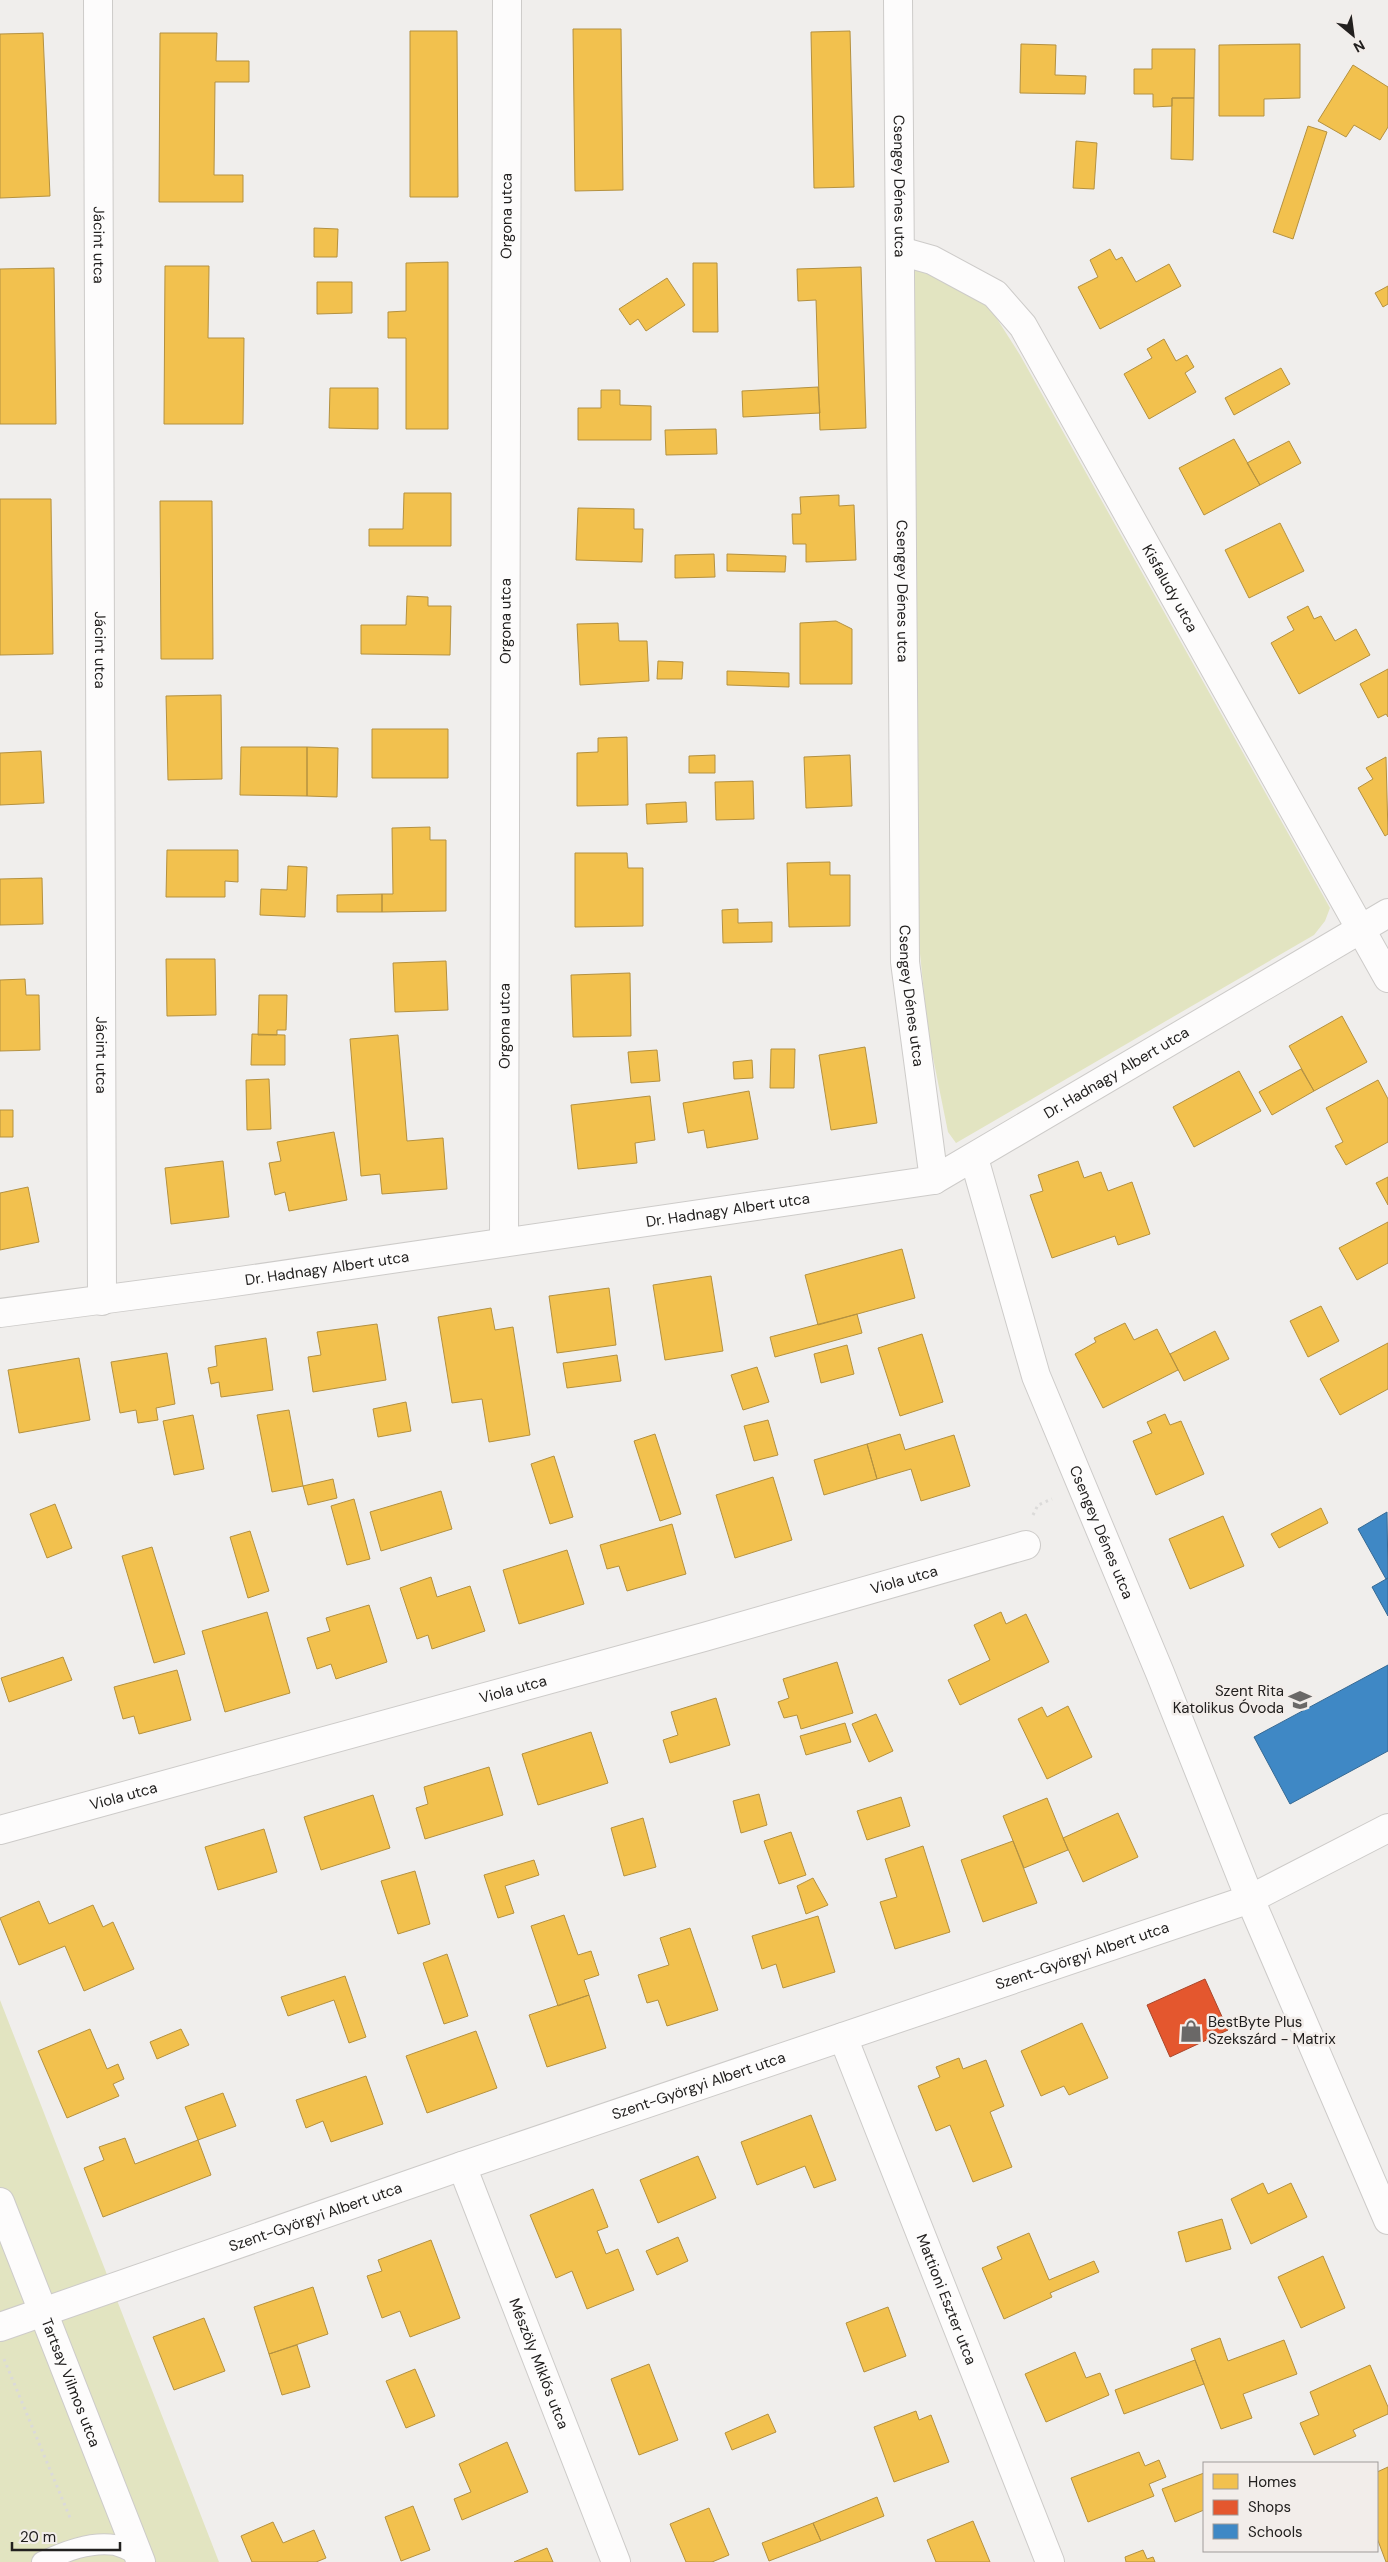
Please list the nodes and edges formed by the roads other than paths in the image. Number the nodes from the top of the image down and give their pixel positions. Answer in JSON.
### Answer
{"nodes":[{"id":1,"x":98,"y":0,"type":"edge"},
{"id":2,"x":507,"y":0,"type":"edge"},
{"id":3,"x":898,"y":0,"type":"edge"},
{"id":4,"x":900,"y":251,"type":"junction"},
{"id":5,"x":1388,"y":913,"type":"edge"},
{"id":6,"x":1361,"y":929,"type":"junction"},
{"id":7,"x":1388,"y":978,"type":"edge"},
{"id":8,"x":974,"y":1158,"type":"junction"},
{"id":9,"x":934,"y":1180,"type":"junction"},
{"id":10,"x":504,"y":1242,"type":"junction"},
{"id":11,"x":102,"y":1301,"type":"junction"},
{"id":12,"x":0,"y":1313,"type":"edge"},
{"id":13,"x":1020,"y":1547,"type":"road end"},
{"id":14,"x":1388,"y":1828,"type":"edge"},
{"id":15,"x":0,"y":1830,"type":"edge"},
{"id":16,"x":1250,"y":1899,"type":"junction"},
{"id":17,"x":843,"y":2037,"type":"junction"},
{"id":18,"x":462,"y":2166,"type":"junction"},
{"id":19,"x":0,"y":2202,"type":"edge"},
{"id":20,"x":1388,"y":2220,"type":"edge"},
{"id":21,"x":43,"y":2312,"type":"junction"},
{"id":22,"x":0,"y":2327,"type":"edge"},
{"id":23,"x":139,"y":2558,"type":"edge"},
{"id":24,"x":42,"y":2562,"type":"edge"},
{"id":25,"x":616,"y":2562,"type":"edge"},
{"id":26,"x":1050,"y":2562,"type":"edge"}],
"edges":[{"from":1,"to":11,"type":"street","name":"Jácint utca"},
{"from":2,"to":10,"type":"street","name":"Orgona utca"},
{"from":3,"to":4,"type":"street","name":"Csengey Dénes utca"},
{"from":4,"to":6,"type":"street","name":"Kisfaludy utca"},
{"from":4,"to":9,"type":"street","name":"Csengey Dénes utca"},
{"from":5,"to":6,"type":"street","name":"Dr. Hadnagy Albert utca"},
{"from":6,"to":7,"type":"street","name":"Kisfaludy utca"},
{"from":6,"to":8,"type":"street","name":"Dr. Hadnagy Albert utca"},
{"from":8,"to":9,"type":"street","name":"Dr. Hadnagy Albert utca"},
{"from":8,"to":16,"type":"street","name":"Csengey Dénes utca"},
{"from":9,"to":10,"type":"street","name":"Dr. Hadnagy Albert utca"},
{"from":10,"to":11,"type":"street","name":"Dr. Hadnagy Albert utca"},
{"from":11,"to":12,"type":"street","name":"Dr. Hadnagy Albert utca"},
{"from":13,"to":15,"type":"street","name":"Viola utca"},
{"from":14,"to":16,"type":"street","name":"Szent-Györgyi Albert utca"},
{"from":16,"to":17,"type":"street","name":"Szent-Györgyi Albert utca"},
{"from":16,"to":20,"type":"street","name":"Csengey Dénes utca"},
{"from":17,"to":18,"type":"street","name":"Szent-Györgyi Albert utca"},
{"from":17,"to":26,"type":"street","name":"Mattioni Eszter utca"},
{"from":18,"to":21,"type":"street","name":"Szent-Györgyi Albert utca"},
{"from":18,"to":25,"type":"street","name":"Mészöly Miklós utca"},
{"from":19,"to":21,"type":"street","name":"Tartsay Vilmos utca"},
{"from":21,"to":22,"type":"street","name":"Szent-Györgyi Albert utca"},
{"from":21,"to":23,"type":"street","name":"Tartsay Vilmos utca"},
{"from":23,"to":24,"type":"lane"}]}
